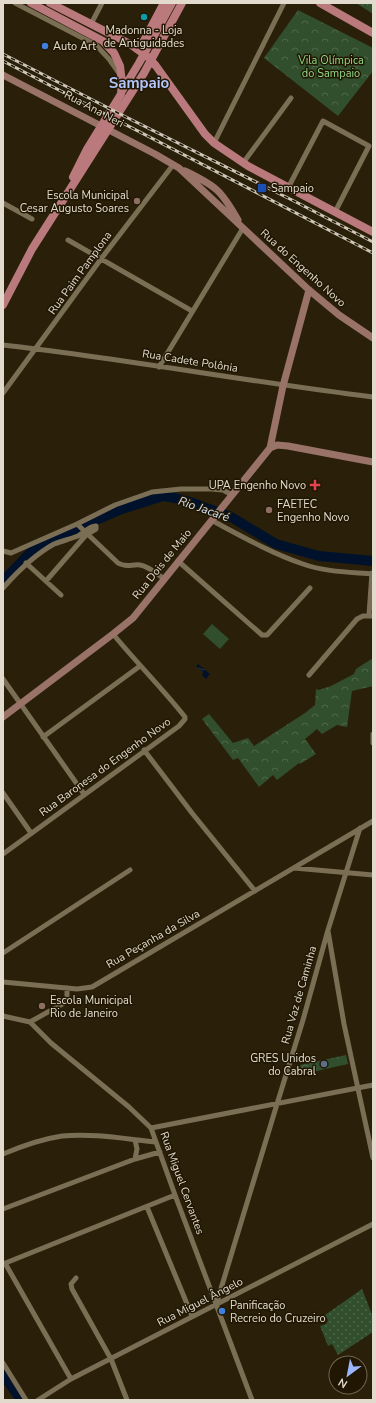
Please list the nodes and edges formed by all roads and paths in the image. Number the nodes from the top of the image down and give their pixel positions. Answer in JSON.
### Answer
{"nodes":[{"id":1,"x":16,"y":3,"type":"edge"},
{"id":2,"x":31,"y":3,"type":"edge"},
{"id":3,"x":50,"y":3,"type":"edge"},
{"id":4,"x":102,"y":3,"type":"edge"},
{"id":5,"x":164,"y":3,"type":"edge"},
{"id":6,"x":172,"y":3,"type":"edge"},
{"id":7,"x":182,"y":3,"type":"edge"},
{"id":8,"x":284,"y":3,"type":"edge"},
{"id":9,"x":320,"y":3,"type":"edge"},
{"id":10,"x":91,"y":24,"type":"junction"},
{"id":11,"x":373,"y":33,"type":"edge"},
{"id":12,"x":139,"y":50,"type":"junction"},
{"id":13,"x":3,"y":75,"type":"edge"},
{"id":14,"x":166,"y":80,"type":"junction"},
{"id":15,"x":121,"y":94,"type":"junction"},
{"id":16,"x":291,"y":98,"type":"dead end"},
{"id":17,"x":214,"y":143,"type":"junction"},
{"id":18,"x":90,"y":151,"type":"junction"},
{"id":19,"x":243,"y":163,"type":"junction"},
{"id":20,"x":176,"y":166,"type":"junction"},
{"id":21,"x":288,"y":188,"type":"junction"},
{"id":22,"x":3,"y":203,"type":"edge"},
{"id":23,"x":336,"y":212,"type":"junction"},
{"id":24,"x":32,"y":219,"type":"dead end"},
{"id":25,"x":242,"y":226,"type":"junction"},
{"id":26,"x":373,"y":232,"type":"edge"},
{"id":27,"x":68,"y":240,"type":"dead end"},
{"id":28,"x":101,"y":259,"type":"junction"},
{"id":29,"x":309,"y":290,"type":"junction"},
{"id":30,"x":3,"y":304,"type":"edge"},
{"id":31,"x":192,"y":312,"type":"junction"},
{"id":32,"x":373,"y":338,"type":"edge"},
{"id":33,"x":3,"y":345,"type":"edge"},
{"id":34,"x":36,"y":348,"type":"junction"},
{"id":35,"x":159,"y":367,"type":"junction"},
{"id":36,"x":283,"y":386,"type":"junction"},
{"id":37,"x":3,"y":393,"type":"edge"},
{"id":38,"x":373,"y":398,"type":"edge"},
{"id":39,"x":270,"y":448,"type":"junction"},
{"id":40,"x":373,"y":462,"type":"edge"},
{"id":41,"x":232,"y":495,"type":"junction"},
{"id":42,"x":213,"y":518,"type":"junction"},
{"id":43,"x":77,"y":525,"type":"junction"},
{"id":44,"x":96,"y":526,"type":"dead end"},
{"id":45,"x":85,"y":533,"type":"junction"},
{"id":46,"x":3,"y":551,"type":"edge"},
{"id":47,"x":178,"y":561,"type":"junction"},
{"id":48,"x":26,"y":563,"type":"junction"},
{"id":49,"x":372,"y":573,"type":"edge"},
{"id":50,"x":163,"y":578,"type":"junction"},
{"id":51,"x":46,"y":581,"type":"junction"},
{"id":52,"x":3,"y":588,"type":"edge"},
{"id":53,"x":310,"y":588,"type":"dead end"},
{"id":54,"x":61,"y":595,"type":"dead end"},
{"id":55,"x":371,"y":616,"type":"edge"},
{"id":56,"x":112,"y":634,"type":"junction"},
{"id":57,"x":140,"y":666,"type":"junction"},
{"id":58,"x":309,"y":675,"type":"dead end"},
{"id":59,"x":3,"y":679,"type":"edge"},
{"id":60,"x":20,"y":704,"type":"junction"},
{"id":61,"x":3,"y":717,"type":"edge"},
{"id":62,"x":373,"y":734,"type":"edge"},
{"id":63,"x":43,"y":737,"type":"junction"},
{"id":64,"x":373,"y":743,"type":"edge"},
{"id":65,"x":144,"y":750,"type":"junction"},
{"id":66,"x":3,"y":793,"type":"edge"},
{"id":67,"x":84,"y":794,"type":"junction"},
{"id":68,"x":373,"y":821,"type":"edge"},
{"id":69,"x":360,"y":828,"type":"junction"},
{"id":70,"x":31,"y":833,"type":"junction"},
{"id":71,"x":3,"y":854,"type":"edge"},
{"id":72,"x":293,"y":868,"type":"junction"},
{"id":73,"x":130,"y":870,"type":"dead end"},
{"id":74,"x":347,"y":873,"type":"junction"},
{"id":75,"x":373,"y":875,"type":"edge"},
{"id":76,"x":255,"y":891,"type":"junction"},
{"id":77,"x":328,"y":930,"type":"junction"},
{"id":78,"x":3,"y":953,"type":"edge"},
{"id":79,"x":3,"y":982,"type":"edge"},
{"id":80,"x":67,"y":988,"type":"junction"},
{"id":81,"x":3,"y":1016,"type":"edge"},
{"id":82,"x":30,"y":1022,"type":"junction"},
{"id":83,"x":373,"y":1085,"type":"edge"},
{"id":84,"x":358,"y":1088,"type":"junction"},
{"id":85,"x":277,"y":1104,"type":"junction"},
{"id":86,"x":151,"y":1128,"type":"junction"},
{"id":87,"x":135,"y":1140,"type":"junction"},
{"id":88,"x":155,"y":1142,"type":"junction"},
{"id":89,"x":160,"y":1152,"type":"junction"},
{"id":90,"x":3,"y":1154,"type":"edge"},
{"id":91,"x":373,"y":1158,"type":"edge"},
{"id":92,"x":135,"y":1159,"type":"junction"},
{"id":93,"x":175,"y":1195,"type":"junction"},
{"id":94,"x":147,"y":1207,"type":"junction"},
{"id":95,"x":3,"y":1209,"type":"edge"},
{"id":96,"x":373,"y":1224,"type":"edge"},
{"id":97,"x":4,"y":1264,"type":"edge"},
{"id":98,"x":76,"y":1278,"type":"dead end"},
{"id":99,"x":216,"y":1305,"type":"junction"},
{"id":100,"x":192,"y":1316,"type":"junction"},
{"id":101,"x":111,"y":1359,"type":"junction"},
{"id":102,"x":3,"y":1363,"type":"edge"},
{"id":103,"x":71,"y":1379,"type":"junction"},
{"id":104,"x":26,"y":1400,"type":"edge"},
{"id":105,"x":38,"y":1400,"type":"edge"},
{"id":106,"x":127,"y":1400,"type":"edge"},
{"id":107,"x":252,"y":1400,"type":"edge"}],
"edges":[{"from":1,"to":14,"type":"street"},
{"from":2,"to":15,"type":"main road"},
{"from":3,"to":10,"type":"main road"},
{"from":4,"to":10,"type":"street"},
{"from":5,"to":12,"type":"main road"},
{"from":6,"to":15,"type":"main road"},
{"from":7,"to":18,"type":"main road"},
{"from":8,"to":17,"type":"street"},
{"from":9,"to":11,"type":"main road"},
{"from":10,"to":12,"type":"main road"},
{"from":12,"to":14,"type":"main road"},
{"from":13,"to":20,"type":"main road","name":"Rua Ana Neri"},
{"from":14,"to":17,"type":"main road"},
{"from":15,"to":18,"type":"main road"},
{"from":16,"to":19,"type":"street"},
{"from":17,"to":19,"type":"main road"},
{"from":18,"to":30,"type":"main road"},
{"from":19,"to":21,"type":"main road"},
{"from":20,"to":25,"type":"main road","name":"Rua do Engenho Novo"},
{"from":20,"to":25,"type":"main road","name":"Rua do Engenho Novo"},
{"from":20,"to":28,"type":"street","name":"Rua Paim Pamplona"},
{"from":21,"to":23,"type":"main road"},
{"from":21,"to":23,"type":"street"},
{"from":22,"to":24,"type":"street"},
{"from":23,"to":26,"type":"main road"},
{"from":25,"to":29,"type":"main road","name":"Rua do Engenho Novo"},
{"from":25,"to":31,"type":"street"},
{"from":27,"to":28,"type":"street"},
{"from":28,"to":31,"type":"street"},
{"from":28,"to":34,"type":"street","name":"Rua Paim Pamplona"},
{"from":29,"to":32,"type":"main road","name":"Rua do Engenho Novo"},
{"from":29,"to":36,"type":"main road","name":"Rua Dois de Maio"},
{"from":31,"to":35,"type":"street"},
{"from":33,"to":34,"type":"street","name":"Rua Cadete Polônia"},
{"from":34,"to":35,"type":"street","name":"Rua Cadete Polônia"},
{"from":34,"to":37,"type":"street","name":"Rua Paim Pamplona"},
{"from":35,"to":36,"type":"street","name":"Rua Cadete Polônia"},
{"from":36,"to":38,"type":"street","name":"Rua Cadete Polônia"},
{"from":36,"to":39,"type":"main road","name":"Rua Dois de Maio"},
{"from":39,"to":40,"type":"main road"},
{"from":39,"to":41,"type":"main road","name":"Rua Dois de Maio"},
{"from":41,"to":42,"type":"main road","name":"Rua Dois de Maio"},
{"from":41,"to":43,"type":"street"},
{"from":42,"to":47,"type":"main road","name":"Rua Dois de Maio"},
{"from":42,"to":49,"type":"street"},
{"from":43,"to":45,"type":"street"},
{"from":43,"to":46,"type":"street"},
{"from":44,"to":45,"type":"street"},
{"from":45,"to":48,"type":"street"},
{"from":45,"to":50,"type":"street"},
{"from":45,"to":51,"type":"street"},
{"from":47,"to":50,"type":"main road","name":"Rua Dois de Maio"},
{"from":47,"to":53,"type":"street"},
{"from":48,"to":51,"type":"street"},
{"from":48,"to":52,"type":"street"},
{"from":49,"to":55,"type":"street"},
{"from":50,"to":56,"type":"main road","name":"Rua Dois de Maio"},
{"from":51,"to":54,"type":"street"},
{"from":55,"to":58,"type":"street"},
{"from":56,"to":57,"type":"street","name":"Rua Baronesa do Engenho Novo"},
{"from":56,"to":60,"type":"main road","name":"Rua Dois de Maio"},
{"from":57,"to":63,"type":"street"},
{"from":57,"to":65,"type":"street","name":"Rua Baronesa do Engenho Novo"},
{"from":59,"to":60,"type":"street"},
{"from":60,"to":61,"type":"main road","name":"Rua Dois de Maio"},
{"from":60,"to":63,"type":"street"},
{"from":62,"to":64,"type":"street"},
{"from":63,"to":67,"type":"street"},
{"from":65,"to":67,"type":"street","name":"Rua Baronesa do Engenho Novo"},
{"from":65,"to":76,"type":"street"},
{"from":66,"to":70,"type":"street"},
{"from":67,"to":70,"type":"street","name":"Rua Baronesa do Engenho Novo"},
{"from":68,"to":69,"type":"street","name":"Rua Peçanha da Silva"},
{"from":69,"to":72,"type":"street","name":"Rua Peçanha da Silva"},
{"from":69,"to":74,"type":"street","name":"Rua Vaz de Caminha"},
{"from":70,"to":71,"type":"street","name":"Rua Baronesa do Engenho Novo"},
{"from":72,"to":74,"type":"street"},
{"from":72,"to":76,"type":"street","name":"Rua Peçanha da Silva"},
{"from":73,"to":78,"type":"street"},
{"from":74,"to":75,"type":"street"},
{"from":74,"to":77,"type":"street","name":"Rua Vaz de Caminha"},
{"from":76,"to":80,"type":"street","name":"Rua Peçanha da Silva"},
{"from":77,"to":84,"type":"street"},
{"from":77,"to":85,"type":"street","name":"Rua Vaz de Caminha"},
{"from":79,"to":80,"type":"street","name":"Rua Peçanha da Silva"},
{"from":80,"to":82,"type":"street"},
{"from":81,"to":82,"type":"street"},
{"from":82,"to":86,"type":"street","name":"Rua Miguel Cervantes"},
{"from":83,"to":84,"type":"street"},
{"from":84,"to":85,"type":"street"},
{"from":84,"to":91,"type":"street"},
{"from":85,"to":86,"type":"street"},
{"from":85,"to":99,"type":"street","name":"Rua Vaz de Caminha"},
{"from":86,"to":88,"type":"street","name":"Rua Miguel Cervantes"},
{"from":87,"to":88,"type":"street"},
{"from":87,"to":90,"type":"street"},
{"from":87,"to":92,"type":"street"},
{"from":88,"to":89,"type":"street","name":"Rua Miguel Cervantes"},
{"from":89,"to":92,"type":"street"},
{"from":89,"to":93,"type":"street","name":"Rua Miguel Cervantes"},
{"from":92,"to":95,"type":"street"},
{"from":93,"to":94,"type":"street"},
{"from":93,"to":99,"type":"street","name":"Rua Miguel Cervantes"},
{"from":94,"to":97,"type":"street"},
{"from":94,"to":100,"type":"street"},
{"from":96,"to":99,"type":"street","name":"Rua Miguel Ângelo"},
{"from":97,"to":103,"type":"street"},
{"from":98,"to":101,"type":"street"},
{"from":99,"to":100,"type":"street","name":"Rua Miguel Ângelo"},
{"from":99,"to":107,"type":"street","name":"Rua Miguel Cervantes"},
{"from":100,"to":101,"type":"street","name":"Rua Miguel Ângelo"},
{"from":101,"to":103,"type":"street","name":"Rua Miguel Ângelo"},
{"from":101,"to":106,"type":"street"},
{"from":102,"to":104,"type":"street"},
{"from":103,"to":105,"type":"street","name":"Rua Miguel Ângelo"}]}
